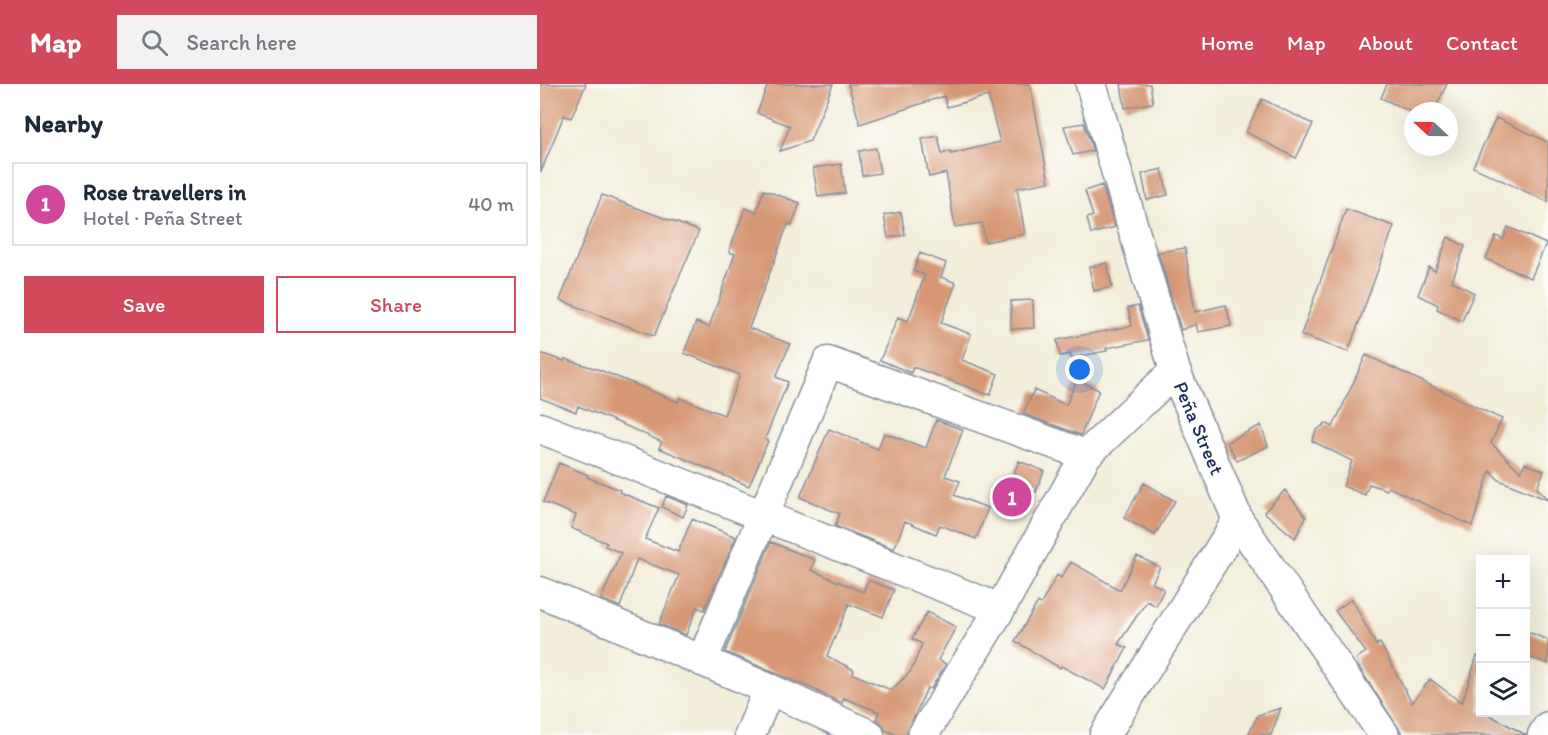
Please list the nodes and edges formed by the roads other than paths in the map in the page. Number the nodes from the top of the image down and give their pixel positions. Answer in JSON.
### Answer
{"nodes":[{"id":1,"x":1091,"y":84,"type":"edge"},
{"id":2,"x":1175,"y":371,"type":"junction"},
{"id":3,"x":540,"y":428,"type":"edge"},
{"id":4,"x":1086,"y":455,"type":"junction"},
{"id":5,"x":762,"y":515,"type":"junction"},
{"id":6,"x":1238,"y":520,"type":"junction"},
{"id":7,"x":540,"y":592,"type":"edge"},
{"id":8,"x":1000,"y":609,"type":"junction"},
{"id":9,"x":702,"y":661,"type":"junction"},
{"id":10,"x":769,"y":689,"type":"junction"},
{"id":11,"x":1548,"y":727,"type":"edge"},
{"id":12,"x":750,"y":735,"type":"edge"},
{"id":13,"x":869,"y":735,"type":"edge"},
{"id":14,"x":923,"y":735,"type":"edge"},
{"id":15,"x":1105,"y":735,"type":"edge"},
{"id":16,"x":1384,"y":735,"type":"edge"},
{"id":17,"x":1543,"y":735,"type":"edge"}],
"edges":[{"from":1,"to":2,"type":"street","name":"Peña Street"},
{"from":2,"to":4,"type":"street"},
{"from":2,"to":6,"type":"street","name":"Peña Street"},
{"from":3,"to":5,"type":"street"},
{"from":4,"to":5,"type":"street"},
{"from":4,"to":8,"type":"street"},
{"from":5,"to":8,"type":"street"},
{"from":5,"to":9,"type":"street"},
{"from":6,"to":15,"type":"street"},
{"from":6,"to":16,"type":"street","name":"Peña Street"},
{"from":7,"to":9,"type":"street"},
{"from":8,"to":14,"type":"street"},
{"from":9,"to":10,"type":"street"},
{"from":10,"to":12,"type":"street"},
{"from":10,"to":13,"type":"street"},
{"from":11,"to":17,"type":"street"}]}
